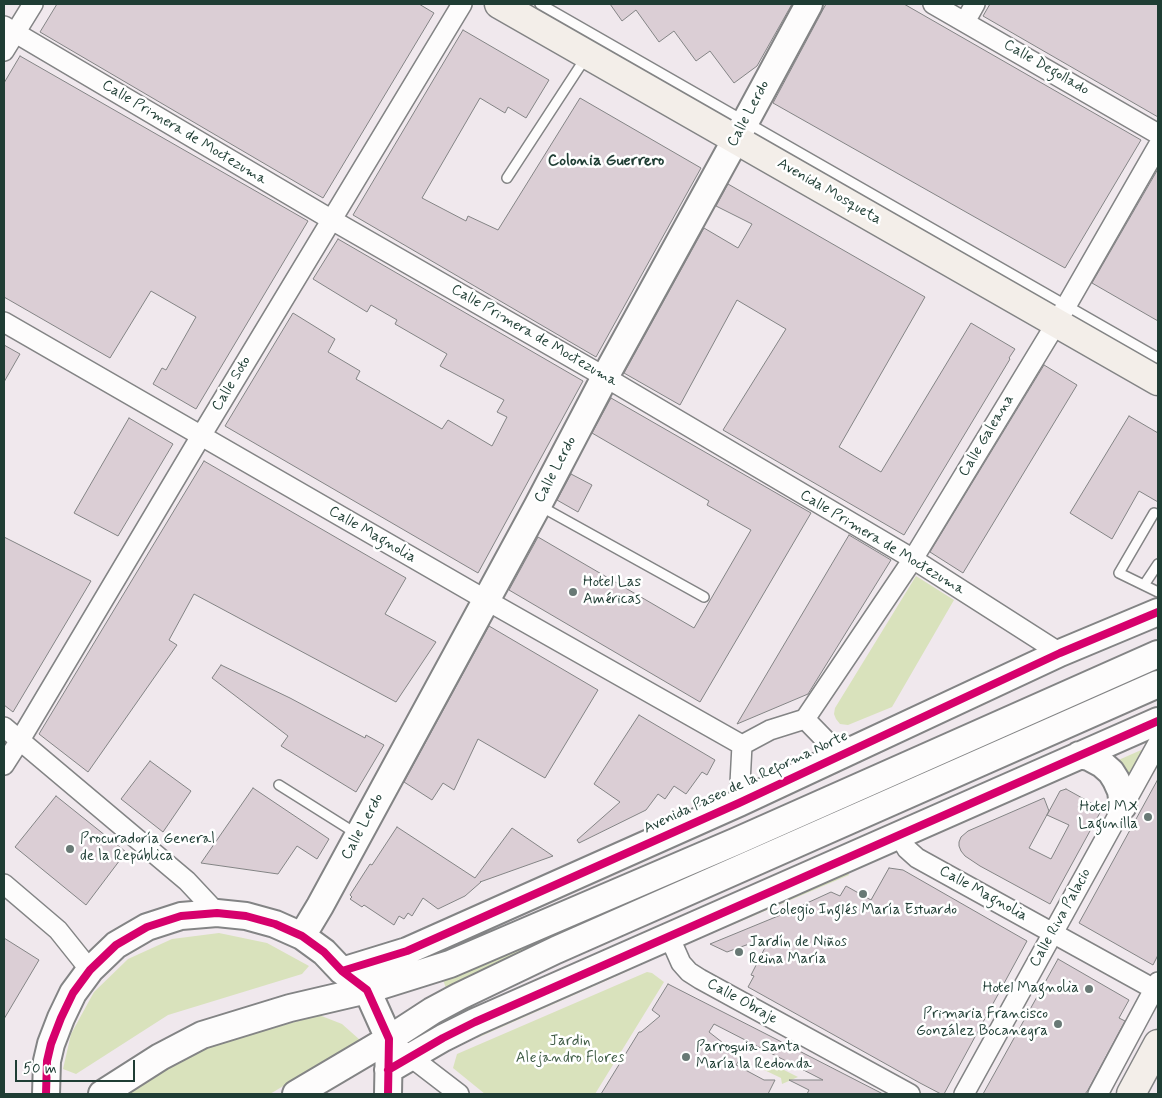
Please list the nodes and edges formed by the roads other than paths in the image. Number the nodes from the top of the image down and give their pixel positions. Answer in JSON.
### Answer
{"nodes":[{"id":1,"x":33,"y":4,"type":"edge"},
{"id":2,"x":462,"y":4,"type":"edge"},
{"id":3,"x":499,"y":4,"type":"edge"},
{"id":4,"x":540,"y":4,"type":"edge"},
{"id":5,"x":809,"y":4,"type":"edge"},
{"id":6,"x":933,"y":4,"type":"edge"},
{"id":7,"x":975,"y":4,"type":"edge"},
{"id":8,"x":965,"y":22,"type":"junction"},
{"id":9,"x":10,"y":30,"type":"edge"},
{"id":10,"x":4,"y":51,"type":"edge"},
{"id":11,"x":588,"y":54,"type":"junction"},
{"id":12,"x":741,"y":130,"type":"junction"},
{"id":13,"x":1158,"y":134,"type":"edge"},
{"id":14,"x":1158,"y":146,"type":"edge"},
{"id":15,"x":508,"y":178,"type":"dead end"},
{"id":16,"x":332,"y":220,"type":"junction"},
{"id":17,"x":1062,"y":314,"type":"junction"},
{"id":18,"x":4,"y":322,"type":"edge"},
{"id":19,"x":1158,"y":358,"type":"edge"},
{"id":20,"x":605,"y":376,"type":"junction"},
{"id":21,"x":1158,"y":380,"type":"edge"},
{"id":22,"x":201,"y":436,"type":"junction"},
{"id":23,"x":538,"y":505,"type":"junction"},
{"id":24,"x":1154,"y":513,"type":"dead end"},
{"id":25,"x":913,"y":559,"type":"junction"},
{"id":26,"x":1158,"y":564,"type":"edge"},
{"id":27,"x":1144,"y":585,"type":"junction"},
{"id":28,"x":1158,"y":592,"type":"edge"},
{"id":29,"x":704,"y":597,"type":"dead end"},
{"id":30,"x":486,"y":600,"type":"junction"},
{"id":31,"x":1158,"y":612,"type":"edge"},
{"id":32,"x":1060,"y":653,"type":"junction"},
{"id":33,"x":1158,"y":654,"type":"edge"},
{"id":34,"x":1158,"y":684,"type":"edge"},
{"id":35,"x":805,"y":719,"type":"junction"},
{"id":36,"x":1158,"y":721,"type":"edge"},
{"id":37,"x":4,"y":727,"type":"edge"},
{"id":38,"x":20,"y":740,"type":"junction"},
{"id":39,"x":1158,"y":743,"type":"edge"},
{"id":40,"x":742,"y":745,"type":"junction"},
{"id":41,"x":1079,"y":755,"type":"junction"},
{"id":42,"x":841,"y":756,"type":"junction"},
{"id":43,"x":4,"y":765,"type":"edge"},
{"id":44,"x":279,"y":785,"type":"dead end"},
{"id":45,"x":739,"y":803,"type":"junction"},
{"id":46,"x":1123,"y":806,"type":"junction"},
{"id":47,"x":359,"y":835,"type":"junction"},
{"id":48,"x":900,"y":835,"type":"junction"},
{"id":49,"x":4,"y":884,"type":"edge"},
{"id":50,"x":217,"y":913,"type":"junction"},
{"id":51,"x":1053,"y":933,"type":"junction"},
{"id":52,"x":302,"y":936,"type":"junction"},
{"id":53,"x":669,"y":936,"type":"junction"},
{"id":54,"x":90,"y":970,"type":"junction"},
{"id":55,"x":342,"y":971,"type":"junction"},
{"id":56,"x":1156,"y":986,"type":"edge"},
{"id":57,"x":367,"y":990,"type":"junction"},
{"id":58,"x":389,"y":1039,"type":"junction"},
{"id":59,"x":1158,"y":1044,"type":"edge"},
{"id":60,"x":411,"y":1057,"type":"junction"},
{"id":61,"x":388,"y":1082,"type":"edge"},
{"id":62,"x":46,"y":1094,"type":"edge"},
{"id":63,"x":102,"y":1094,"type":"edge"},
{"id":64,"x":296,"y":1094,"type":"edge"},
{"id":65,"x":459,"y":1094,"type":"edge"},
{"id":66,"x":910,"y":1094,"type":"edge"},
{"id":67,"x":964,"y":1094,"type":"edge"},
{"id":68,"x":1098,"y":1094,"type":"edge"},
{"id":69,"x":1131,"y":1094,"type":"edge"}],
"edges":[{"from":1,"to":9,"type":"street"},
{"from":2,"to":16,"type":"street","name":"Calle Soto"},
{"from":3,"to":11,"type":"main road","name":"Avenida Mosqueta"},
{"from":4,"to":12,"type":"lane"},
{"from":5,"to":12,"type":"street","name":"Calle Lerdo"},
{"from":6,"to":8,"type":"street","name":"Calle Degollado"},
{"from":7,"to":8,"type":"street"},
{"from":8,"to":13,"type":"street","name":"Calle Degollado"},
{"from":9,"to":10,"type":"street"},
{"from":9,"to":16,"type":"street","name":"Calle Primera de Moctezuma"},
{"from":11,"to":12,"type":"main road","name":"Avenida Mosqueta"},
{"from":11,"to":15,"type":"lane"},
{"from":12,"to":17,"type":"main road","name":"Avenida Mosqueta"},
{"from":12,"to":20,"type":"street","name":"Calle Lerdo"},
{"from":14,"to":17,"type":"street","name":"Calle Galeana"},
{"from":16,"to":20,"type":"street","name":"Calle Primera de Moctezuma"},
{"from":16,"to":22,"type":"street","name":"Calle Soto"},
{"from":17,"to":19,"type":"lane"},
{"from":17,"to":21,"type":"main road","name":"Avenida Mosqueta"},
{"from":17,"to":25,"type":"street","name":"Calle Galeana"},
{"from":18,"to":22,"type":"street","name":"Calle Magnolia"},
{"from":20,"to":23,"type":"street","name":"Calle Lerdo"},
{"from":20,"to":25,"type":"street","name":"Calle Primera de Moctezuma"},
{"from":22,"to":30,"type":"street","name":"Calle Magnolia"},
{"from":22,"to":38,"type":"street","name":"Calle Soto"},
{"from":23,"to":29,"type":"lane"},
{"from":23,"to":30,"type":"street","name":"Calle Lerdo"},
{"from":24,"to":27,"type":"lane"},
{"from":25,"to":32,"type":"street","name":"Calle Primera de Moctezuma"},
{"from":25,"to":35,"type":"street","name":"Calle Galeana"},
{"from":26,"to":27,"type":"lane"},
{"from":27,"to":28,"type":"lane"},
{"from":30,"to":40,"type":"street","name":"Calle Magnolia"},
{"from":30,"to":47,"type":"street","name":"Calle Lerdo"},
{"from":31,"to":32,"type":"street","name":"Avenida Paseo de la Reforma Norte"},
{"from":32,"to":42,"type":"street","name":"Avenida Paseo de la Reforma Norte"},
{"from":33,"to":57,"type":"street"},
{"from":34,"to":58,"type":"street"},
{"from":35,"to":40,"type":"street"},
{"from":35,"to":42,"type":"street"},
{"from":36,"to":41,"type":"street"},
{"from":37,"to":38,"type":"street"},
{"from":38,"to":43,"type":"street","name":"Calle Soto"},
{"from":38,"to":50,"type":"street"},
{"from":39,"to":46,"type":"street","name":"Calle Riva Palacio"},
{"from":40,"to":45,"type":"street"},
{"from":41,"to":46,"type":"street"},
{"from":41,"to":48,"type":"street"},
{"from":42,"to":45,"type":"street","name":"Avenida Paseo de la Reforma Norte"},
{"from":44,"to":47,"type":"lane"},
{"from":45,"to":55,"type":"street","name":"Avenida Paseo de la Reforma Norte"},
{"from":46,"to":51,"type":"street","name":"Calle Riva Palacio"},
{"from":47,"to":52,"type":"street","name":"Calle Lerdo"},
{"from":48,"to":51,"type":"street","name":"Calle Magnolia"},
{"from":48,"to":53,"type":"street"},
{"from":49,"to":54,"type":"street"},
{"from":50,"to":52,"type":"street"},
{"from":50,"to":54,"type":"street"},
{"from":51,"to":56,"type":"street","name":"Calle Magnolia"},
{"from":51,"to":67,"type":"street","name":"Calle Riva Palacio"},
{"from":52,"to":55,"type":"street"},
{"from":53,"to":60,"type":"street"},
{"from":53,"to":66,"type":"street","name":"Calle Obraje"},
{"from":54,"to":62,"type":"street"},
{"from":55,"to":57,"type":"street"},
{"from":56,"to":68,"type":"street"},
{"from":57,"to":58,"type":"street"},
{"from":57,"to":63,"type":"street"},
{"from":58,"to":60,"type":"street"},
{"from":58,"to":61,"type":"street"},
{"from":58,"to":64,"type":"street"},
{"from":59,"to":69,"type":"main road"},
{"from":60,"to":61,"type":"street"},
{"from":60,"to":65,"type":"street"}]}
